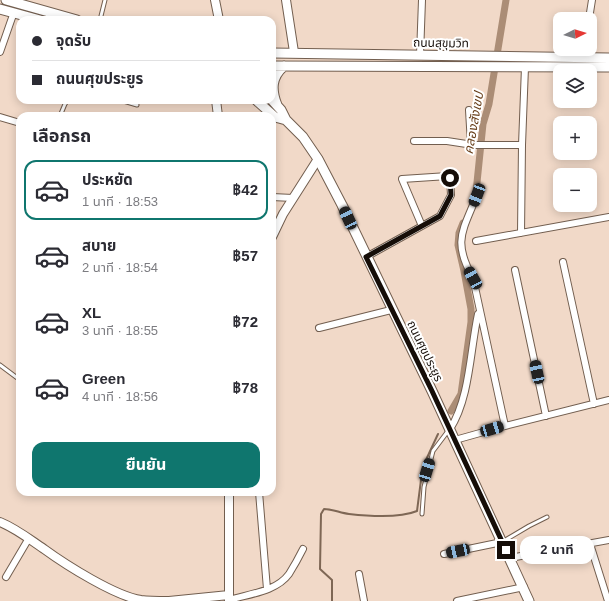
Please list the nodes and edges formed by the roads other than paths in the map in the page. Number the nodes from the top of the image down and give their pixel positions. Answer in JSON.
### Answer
{"nodes":[{"id":1,"x":6,"y":0,"type":"edge"},
{"id":2,"x":105,"y":0,"type":"edge"},
{"id":3,"x":215,"y":0,"type":"edge"},
{"id":4,"x":286,"y":0,"type":"edge"},
{"id":5,"x":422,"y":0,"type":"edge"},
{"id":6,"x":592,"y":0,"type":"edge"},
{"id":7,"x":0,"y":9,"type":"edge"},
{"id":8,"x":14,"y":12,"type":"junction"},
{"id":9,"x":590,"y":12,"type":"edge"},
{"id":10,"x":27,"y":16,"type":"edge"},
{"id":11,"x":63,"y":16,"type":"edge"},
{"id":12,"x":101,"y":16,"type":"edge"},
{"id":13,"x":218,"y":16,"type":"edge"},
{"id":14,"x":0,"y":52,"type":"edge"},
{"id":15,"x":294,"y":52,"type":"junction"},
{"id":16,"x":276,"y":53,"type":"edge"},
{"id":17,"x":420,"y":55,"type":"junction"},
{"id":18,"x":609,"y":58,"type":"edge"},
{"id":19,"x":582,"y":60,"type":"edge"},
{"id":20,"x":276,"y":66,"type":"edge"},
{"id":21,"x":284,"y":66,"type":"junction"},
{"id":22,"x":525,"y":67,"type":"junction"},
{"id":23,"x":609,"y":68,"type":"edge"},
{"id":24,"x":276,"y":76,"type":"edge"},
{"id":25,"x":131,"y":104,"type":"edge"},
{"id":26,"x":260,"y":104,"type":"edge"},
{"id":27,"x":276,"y":104,"type":"edge"},
{"id":28,"x":137,"y":106,"type":"dead end"},
{"id":29,"x":469,"y":110,"type":"dead end"},
{"id":30,"x":269,"y":112,"type":"edge"},
{"id":31,"x":0,"y":117,"type":"edge"},
{"id":32,"x":276,"y":117,"type":"edge"},
{"id":33,"x":286,"y":120,"type":"junction"},
{"id":34,"x":16,"y":122,"type":"edge"},
{"id":35,"x":414,"y":141,"type":"dead end"},
{"id":36,"x":472,"y":145,"type":"junction"},
{"id":37,"x":522,"y":145,"type":"junction"},
{"id":38,"x":318,"y":159,"type":"junction"},
{"id":39,"x":477,"y":195,"type":"dead end"},
{"id":40,"x":276,"y":197,"type":"edge"},
{"id":41,"x":293,"y":198,"type":"junction"},
{"id":42,"x":609,"y":217,"type":"edge"},
{"id":43,"x":422,"y":226,"type":"junction"},
{"id":44,"x":276,"y":230,"type":"edge"},
{"id":45,"x":521,"y":233,"type":"junction"},
{"id":46,"x":476,"y":241,"type":"dead end"},
{"id":47,"x":366,"y":257,"type":"junction"},
{"id":48,"x":563,"y":262,"type":"dead end"},
{"id":49,"x":515,"y":270,"type":"dead end"},
{"id":50,"x":391,"y":310,"type":"junction"},
{"id":51,"x":479,"y":313,"type":"junction"},
{"id":52,"x":319,"y":328,"type":"dead end"},
{"id":53,"x":0,"y":365,"type":"edge"},
{"id":54,"x":16,"y":377,"type":"edge"},
{"id":55,"x":609,"y":400,"type":"edge"},
{"id":56,"x":594,"y":404,"type":"junction"},
{"id":57,"x":546,"y":416,"type":"junction"},
{"id":58,"x":505,"y":426,"type":"junction"},
{"id":59,"x":450,"y":429,"type":"junction"},
{"id":60,"x":455,"y":440,"type":"junction"},
{"id":61,"x":229,"y":496,"type":"edge"},
{"id":62,"x":259,"y":496,"type":"edge"},
{"id":63,"x":422,"y":514,"type":"dead end"},
{"id":64,"x":548,"y":517,"type":"dead end"},
{"id":65,"x":0,"y":522,"type":"edge"},
{"id":66,"x":29,"y":538,"type":"junction"},
{"id":67,"x":609,"y":540,"type":"edge"},
{"id":68,"x":502,"y":542,"type":"junction"},
{"id":69,"x":590,"y":544,"type":"junction"},
{"id":70,"x":303,"y":549,"type":"dead end"},
{"id":71,"x":444,"y":554,"type":"dead end"},
{"id":72,"x":510,"y":558,"type":"junction"},
{"id":73,"x":358,"y":574,"type":"dead end"},
{"id":74,"x":6,"y":577,"type":"dead end"},
{"id":75,"x":524,"y":587,"type":"junction"},
{"id":76,"x":267,"y":589,"type":"junction"},
{"id":77,"x":229,"y":599,"type":"edge"},
{"id":78,"x":141,"y":601,"type":"edge"},
{"id":79,"x":168,"y":601,"type":"edge"},
{"id":80,"x":364,"y":601,"type":"edge"},
{"id":81,"x":457,"y":601,"type":"edge"},
{"id":82,"x":529,"y":601,"type":"edge"},
{"id":83,"x":608,"y":601,"type":"edge"}],
"edges":[{"from":1,"to":11,"type":"main road"},
{"from":2,"to":12,"type":"lane"},
{"from":3,"to":13,"type":"street"},
{"from":4,"to":15,"type":"street"},
{"from":5,"to":17,"type":"street"},
{"from":6,"to":9,"type":"street"},
{"from":7,"to":8,"type":"main road"},
{"from":8,"to":10,"type":"main road"},
{"from":8,"to":14,"type":"street"},
{"from":15,"to":16,"type":"main road","name":"ถนนสุขุมวิท"},
{"from":15,"to":17,"type":"main road","name":"ถนนสุขุมวิท"},
{"from":17,"to":19,"type":"main road","name":"ถนนสุขุมวิท"},
{"from":18,"to":19,"type":"main road","name":"ถนนสุขุมวิท"},
{"from":19,"to":22,"type":"main road","name":"ถนนสุขุมวิท"},
{"from":19,"to":23,"type":"main road","name":"ถนนสุขุมวิท"},
{"from":20,"to":21,"type":"main road","name":"ถนนสุขุมวิท"},
{"from":21,"to":22,"type":"main road","name":"ถนนสุขุมวิท"},
{"from":21,"to":24,"type":"main road"},
{"from":22,"to":37,"type":"street"},
{"from":25,"to":28,"type":"lane"},
{"from":26,"to":30,"type":"main road","name":"ถนนศุขประยูร"},
{"from":27,"to":33,"type":"main road","name":"ถนนศุขประยูร"},
{"from":29,"to":36,"type":"street"},
{"from":31,"to":34,"type":"street"},
{"from":32,"to":33,"type":"main road","name":"ถนนศุขประยูร"},
{"from":33,"to":38,"type":"main road","name":"ถนนศุขประยูร"},
{"from":35,"to":36,"type":"street"},
{"from":36,"to":37,"type":"street"},
{"from":37,"to":45,"type":"street"},
{"from":38,"to":41,"type":"street"},
{"from":38,"to":47,"type":"main road","name":"ถนนศุขประยูร"},
{"from":39,"to":51,"type":"street"},
{"from":40,"to":41,"type":"street"},
{"from":41,"to":44,"type":"street"},
{"from":42,"to":45,"type":"street"},
{"from":43,"to":43,"type":"street"},
{"from":43,"to":47,"type":"street"},
{"from":45,"to":46,"type":"street"},
{"from":47,"to":50,"type":"main road","name":"ถนนศุขประยูร"},
{"from":48,"to":56,"type":"street"},
{"from":49,"to":57,"type":"street"},
{"from":50,"to":52,"type":"street"},
{"from":50,"to":59,"type":"main road","name":"ถนนศุขประยูร"},
{"from":51,"to":58,"type":"street"},
{"from":51,"to":59,"type":"street"},
{"from":53,"to":54,"type":"lane"},
{"from":55,"to":56,"type":"street"},
{"from":56,"to":57,"type":"street"},
{"from":57,"to":58,"type":"street"},
{"from":58,"to":60,"type":"street"},
{"from":59,"to":60,"type":"main road","name":"ถนนศุขประยูร"},
{"from":59,"to":63,"type":"lane"},
{"from":60,"to":68,"type":"main road","name":"ถนนศุขประยูร"},
{"from":61,"to":77,"type":"street"},
{"from":62,"to":76,"type":"street"},
{"from":64,"to":68,"type":"lane"},
{"from":65,"to":66,"type":"street"},
{"from":66,"to":74,"type":"street"},
{"from":66,"to":78,"type":"street"},
{"from":67,"to":69,"type":"street"},
{"from":68,"to":71,"type":"street"},
{"from":68,"to":72,"type":"main road","name":"ถนนศุขประยูร"},
{"from":69,"to":72,"type":"street"},
{"from":69,"to":83,"type":"street"},
{"from":70,"to":76,"type":"street"},
{"from":72,"to":75,"type":"main road","name":"ถนนศุขประยูร"},
{"from":73,"to":80,"type":"street"},
{"from":75,"to":81,"type":"street"},
{"from":75,"to":82,"type":"main road","name":"ถนนศุขประยูร"},
{"from":76,"to":77,"type":"street"},
{"from":77,"to":79,"type":"street"},
{"from":78,"to":79,"type":"street"}]}
